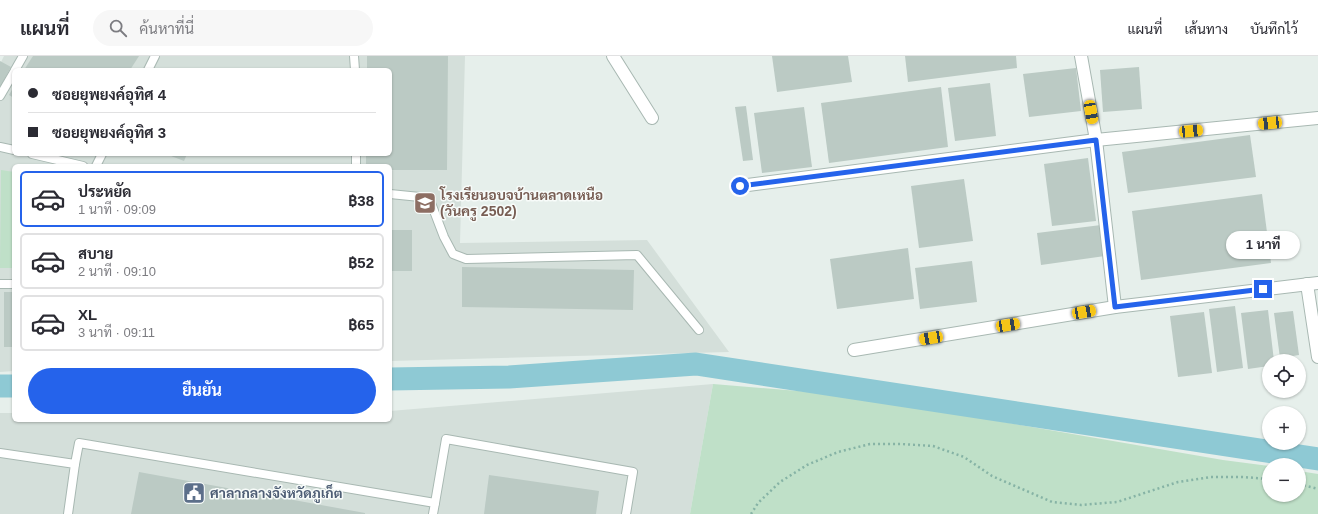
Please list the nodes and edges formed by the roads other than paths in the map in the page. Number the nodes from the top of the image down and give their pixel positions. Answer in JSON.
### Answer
{"nodes":[{"id":1,"x":23,"y":56,"type":"edge"},
{"id":2,"x":155,"y":56,"type":"edge"},
{"id":3,"x":354,"y":56,"type":"edge"},
{"id":4,"x":613,"y":56,"type":"edge"},
{"id":5,"x":1081,"y":56,"type":"edge"},
{"id":6,"x":17,"y":68,"type":"edge"},
{"id":7,"x":149,"y":68,"type":"edge"},
{"id":8,"x":355,"y":68,"type":"edge"},
{"id":9,"x":12,"y":76,"type":"edge"},
{"id":10,"x":0,"y":96,"type":"edge"},
{"id":11,"x":652,"y":118,"type":"dead end"},
{"id":12,"x":1318,"y":118,"type":"edge"},
{"id":13,"x":1096,"y":140,"type":"junction"},
{"id":14,"x":0,"y":147,"type":"edge"},
{"id":15,"x":12,"y":150,"type":"edge"},
{"id":16,"x":40,"y":156,"type":"edge"},
{"id":17,"x":74,"y":164,"type":"edge"},
{"id":18,"x":740,"y":186,"type":"dead end"},
{"id":19,"x":392,"y":194,"type":"edge"},
{"id":20,"x":1313,"y":283,"type":"edge"},
{"id":21,"x":0,"y":284,"type":"edge"},
{"id":22,"x":12,"y":284,"type":"edge"},
{"id":23,"x":1115,"y":307,"type":"junction"},
{"id":24,"x":699,"y":330,"type":"dead end"},
{"id":25,"x":854,"y":350,"type":"dead end"},
{"id":26,"x":1318,"y":357,"type":"edge"},
{"id":27,"x":0,"y":453,"type":"edge"},
{"id":28,"x":75,"y":464,"type":"junction"},
{"id":29,"x":435,"y":503,"type":"junction"},
{"id":30,"x":68,"y":514,"type":"edge"},
{"id":31,"x":433,"y":514,"type":"edge"},
{"id":32,"x":626,"y":514,"type":"edge"}],
"edges":[{"from":1,"to":6,"type":"lane"},
{"from":2,"to":7,"type":"lane"},
{"from":3,"to":8,"type":"lane"},
{"from":4,"to":11,"type":"street"},
{"from":5,"to":13,"type":"street"},
{"from":9,"to":10,"type":"lane"},
{"from":12,"to":13,"type":"street"},
{"from":13,"to":18,"type":"street"},
{"from":13,"to":23,"type":"street"},
{"from":14,"to":15,"type":"lane"},
{"from":16,"to":17,"type":"lane"},
{"from":19,"to":24,"type":"lane"},
{"from":20,"to":23,"type":"street"},
{"from":20,"to":26,"type":"street"},
{"from":21,"to":22,"type":"lane"},
{"from":23,"to":25,"type":"street"},
{"from":27,"to":28,"type":"lane"},
{"from":28,"to":29,"type":"lane"},
{"from":28,"to":30,"type":"lane"},
{"from":29,"to":31,"type":"lane"},
{"from":29,"to":32,"type":"lane"}]}
